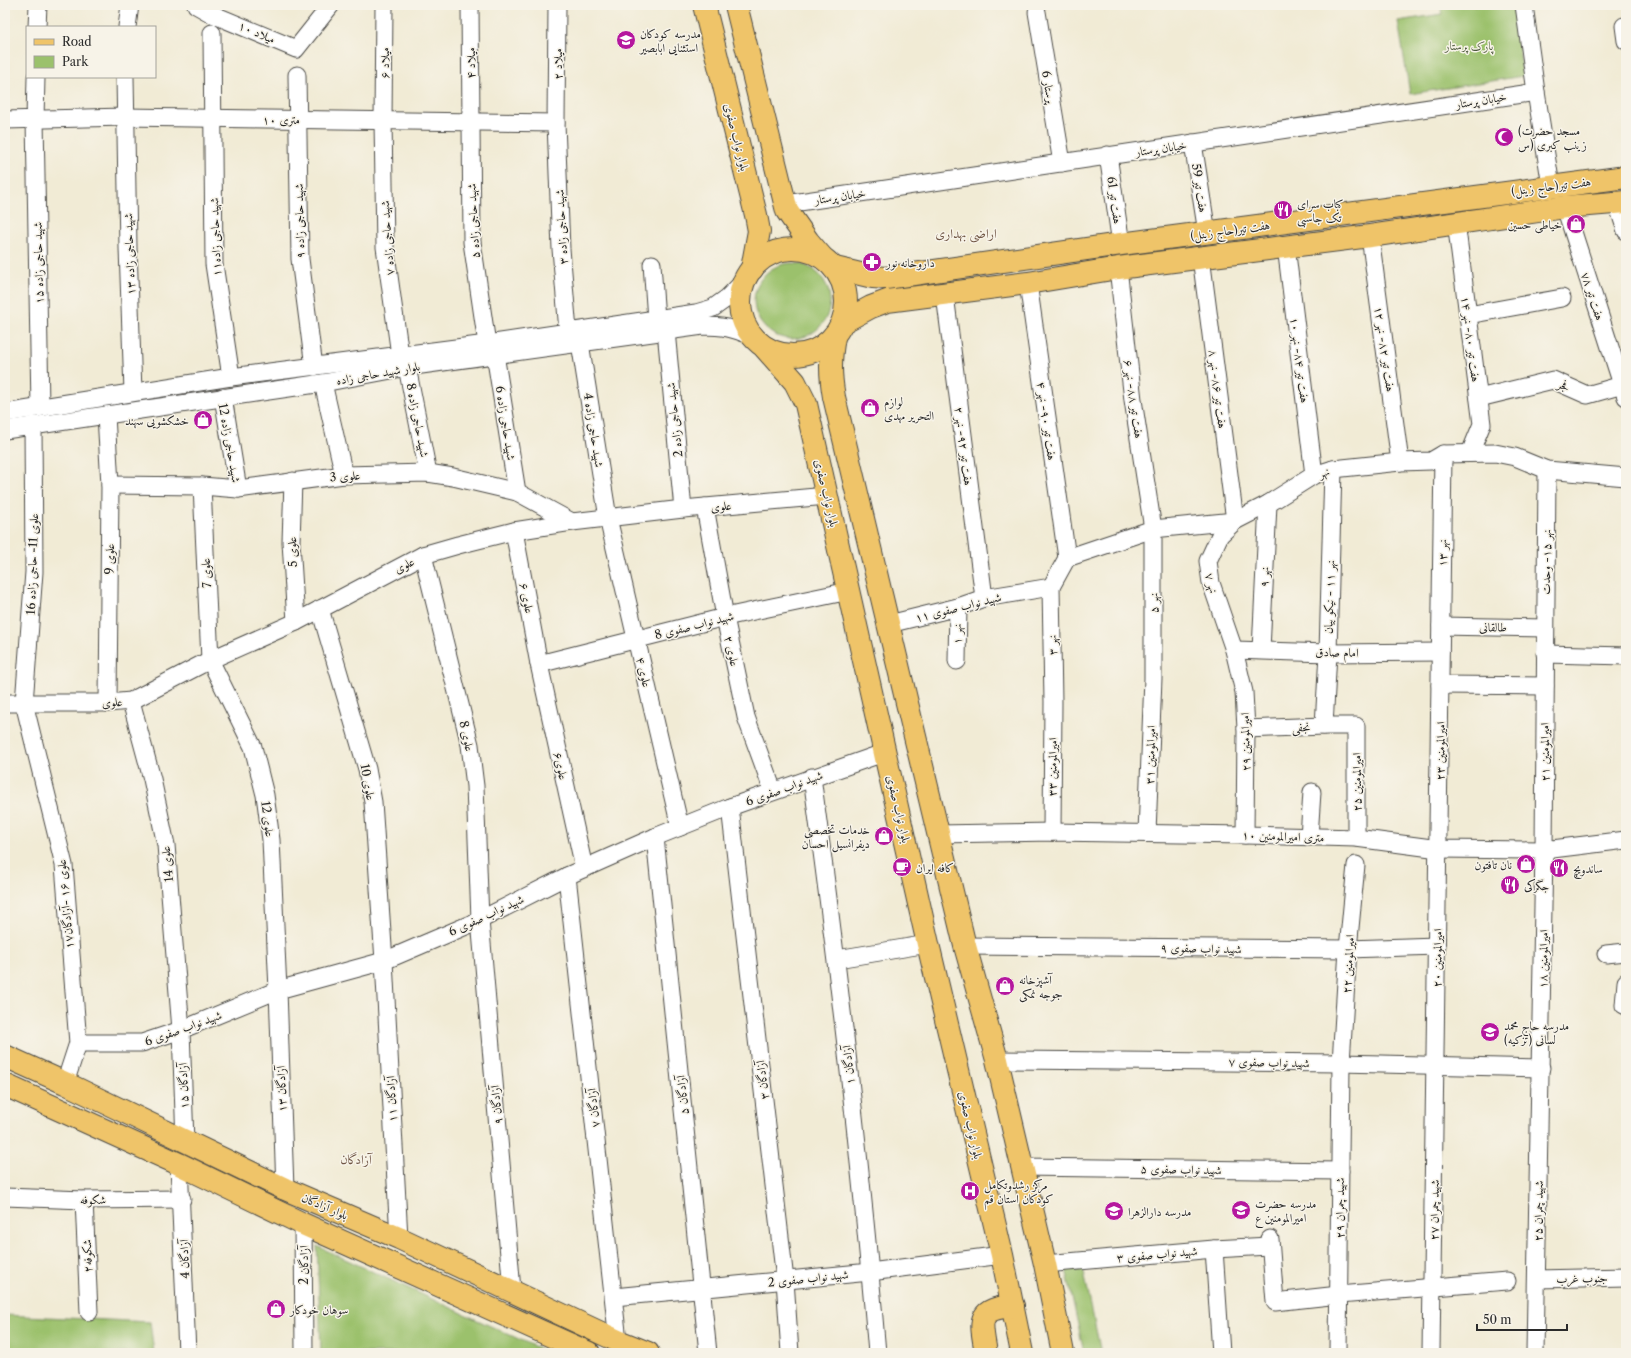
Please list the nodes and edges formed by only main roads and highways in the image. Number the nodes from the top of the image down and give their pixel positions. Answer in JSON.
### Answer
{"nodes":[{"id":1,"x":704,"y":5,"type":"edge"},
{"id":2,"x":736,"y":5,"type":"edge"},
{"id":3,"x":1626,"y":177,"type":"edge"},
{"id":4,"x":1621,"y":202,"type":"edge"},
{"id":5,"x":786,"y":207,"type":"junction"},
{"id":6,"x":756,"y":215,"type":"junction"},
{"id":7,"x":828,"y":262,"type":"junction"},
{"id":8,"x":746,"y":277,"type":"junction"},
{"id":9,"x":886,"y":278,"type":"junction"},
{"id":10,"x":887,"y":301,"type":"junction"},
{"id":11,"x":838,"y":330,"type":"junction"},
{"id":12,"x":758,"y":342,"type":"junction"},
{"id":13,"x":834,"y":397,"type":"junction"},
{"id":14,"x":806,"y":404,"type":"junction"},
{"id":15,"x":5,"y":1056,"type":"edge"},
{"id":16,"x":5,"y":1085,"type":"edge"},
{"id":17,"x":1013,"y":1306,"type":"junction"},
{"id":18,"x":589,"y":1353,"type":"edge"},
{"id":19,"x":648,"y":1353,"type":"edge"},
{"id":20,"x":986,"y":1353,"type":"edge"},
{"id":21,"x":1022,"y":1353,"type":"edge"},
{"id":22,"x":1063,"y":1353,"type":"edge"}],
"edges":[{"from":1,"to":6,"type":"main road","name":"بلوار نواب صفوی"},
{"from":2,"to":5,"type":"main road"},
{"from":3,"to":9,"type":"main road","name":"هفت تیر(حاج زینل)"},
{"from":4,"to":10,"type":"main road","name":"هفت تیر(حاج زینل)"},
{"from":5,"to":6,"type":"main road"},
{"from":5,"to":7,"type":"main road"},
{"from":6,"to":8,"type":"main road","name":"بلوار نواب صفوی"},
{"from":7,"to":8,"type":"main road"},
{"from":7,"to":9,"type":"main road","name":"هفت تیر(حاج زینل)"},
{"from":7,"to":11,"type":"main road"},
{"from":8,"to":12,"type":"main road"},
{"from":9,"to":10,"type":"main road"},
{"from":10,"to":11,"type":"main road","name":"هفت تیر(حاج زینل)"},
{"from":11,"to":12,"type":"main road"},
{"from":11,"to":13,"type":"main road"},
{"from":12,"to":14,"type":"main road","name":"بلوار نواب صفوی"},
{"from":13,"to":14,"type":"main road"},
{"from":13,"to":22,"type":"main road"},
{"from":14,"to":17,"type":"main road","name":"بلوار نواب صفوی"},
{"from":15,"to":19,"type":"main road","name":"بلوار آزادگان"},
{"from":16,"to":18,"type":"main road","name":"بلوار آزادگان"},
{"from":17,"to":20,"type":"main road"},
{"from":17,"to":21,"type":"main road","name":"بلوار نواب صفوی"}]}
